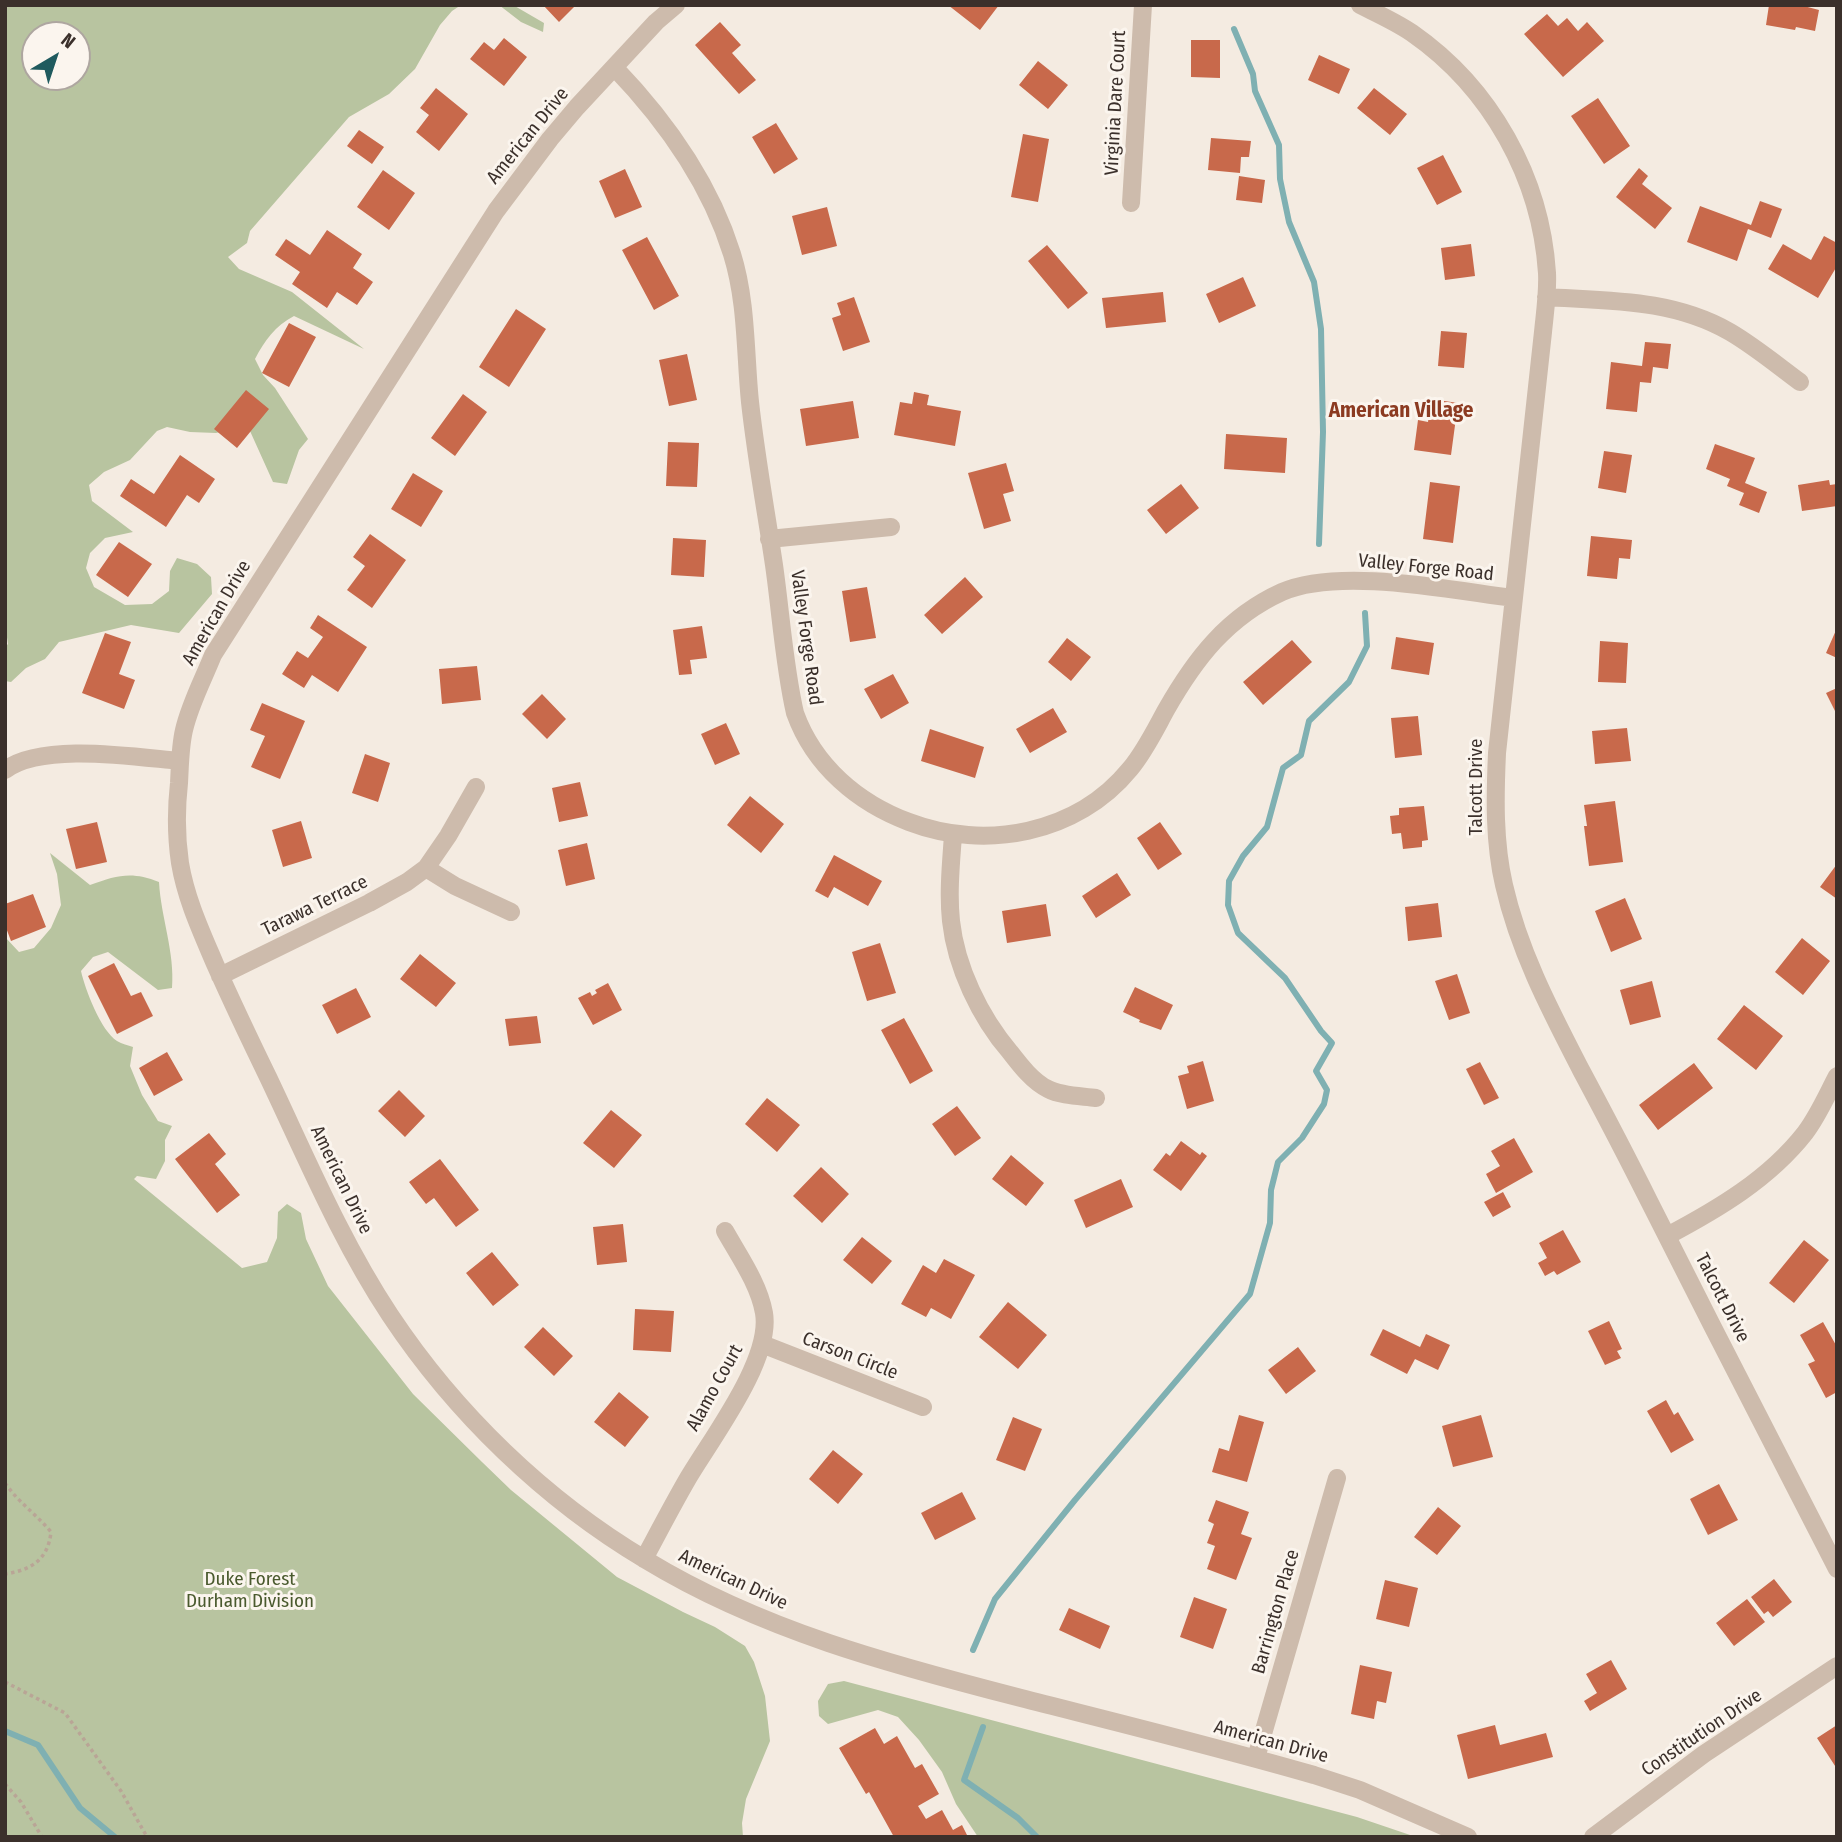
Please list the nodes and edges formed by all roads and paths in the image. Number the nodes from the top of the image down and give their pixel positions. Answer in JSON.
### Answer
{"nodes":[{"id":1,"x":676,"y":5,"type":"edge"},
{"id":2,"x":1143,"y":5,"type":"edge"},
{"id":3,"x":1360,"y":5,"type":"edge"},
{"id":4,"x":614,"y":67,"type":"junction"},
{"id":5,"x":1131,"y":203,"type":"dead end"},
{"id":6,"x":1546,"y":297,"type":"junction"},
{"id":7,"x":1800,"y":382,"type":"dead end"},
{"id":8,"x":891,"y":527,"type":"dead end"},
{"id":9,"x":769,"y":539,"type":"junction"},
{"id":10,"x":1513,"y":598,"type":"junction"},
{"id":11,"x":180,"y":761,"type":"junction"},
{"id":12,"x":5,"y":770,"type":"edge"},
{"id":13,"x":476,"y":787,"type":"dead end"},
{"id":14,"x":953,"y":835,"type":"junction"},
{"id":15,"x":426,"y":868,"type":"junction"},
{"id":16,"x":511,"y":912,"type":"dead end"},
{"id":17,"x":220,"y":976,"type":"junction"},
{"id":18,"x":1837,"y":1076,"type":"edge"},
{"id":19,"x":1096,"y":1098,"type":"dead end"},
{"id":20,"x":724,"y":1231,"type":"dead end"},
{"id":21,"x":1667,"y":1236,"type":"junction"},
{"id":22,"x":762,"y":1345,"type":"junction"},
{"id":23,"x":923,"y":1407,"type":"dead end"},
{"id":24,"x":1337,"y":1478,"type":"dead end"},
{"id":25,"x":5,"y":1483,"type":"edge"},
{"id":26,"x":644,"y":1559,"type":"junction"},
{"id":27,"x":1837,"y":1569,"type":"edge"},
{"id":28,"x":5,"y":1574,"type":"edge"},
{"id":29,"x":1837,"y":1666,"type":"edge"},
{"id":30,"x":5,"y":1682,"type":"edge"},
{"id":31,"x":1256,"y":1758,"type":"junction"},
{"id":32,"x":5,"y":1784,"type":"edge"},
{"id":33,"x":42,"y":1837,"type":"edge"},
{"id":34,"x":147,"y":1837,"type":"edge"},
{"id":35,"x":1468,"y":1837,"type":"edge"},
{"id":36,"x":1594,"y":1837,"type":"edge"}],
"edges":[{"from":1,"to":4,"type":"street","name":"American Drive"},
{"from":2,"to":5,"type":"street","name":"Virginia Dare Court"},
{"from":3,"to":6,"type":"street","name":"Talcott Drive"},
{"from":4,"to":9,"type":"street","name":"Valley Forge Road"},
{"from":4,"to":11,"type":"street","name":"American Drive"},
{"from":6,"to":7,"type":"street"},
{"from":6,"to":10,"type":"street","name":"Talcott Drive"},
{"from":8,"to":9,"type":"street"},
{"from":9,"to":14,"type":"street","name":"Valley Forge Road"},
{"from":10,"to":14,"type":"street","name":"Valley Forge Road"},
{"from":10,"to":21,"type":"street","name":"Talcott Drive"},
{"from":11,"to":12,"type":"street"},
{"from":11,"to":17,"type":"street","name":"American Drive"},
{"from":13,"to":15,"type":"street","name":"Tarawa Terrace"},
{"from":14,"to":19,"type":"street"},
{"from":15,"to":16,"type":"street"},
{"from":15,"to":17,"type":"street","name":"Tarawa Terrace"},
{"from":17,"to":26,"type":"street","name":"American Drive"},
{"from":18,"to":21,"type":"street"},
{"from":20,"to":22,"type":"street","name":"Alamo Court"},
{"from":21,"to":27,"type":"street","name":"Talcott Drive"},
{"from":22,"to":23,"type":"street","name":"Carson Circle"},
{"from":22,"to":26,"type":"street","name":"Alamo Court"},
{"from":24,"to":31,"type":"street","name":"Barrington Place"},
{"from":25,"to":28,"type":"path"},
{"from":26,"to":31,"type":"street","name":"American Drive"},
{"from":29,"to":36,"type":"street","name":"Constitution Drive"},
{"from":30,"to":34,"type":"path"},
{"from":31,"to":35,"type":"street","name":"American Drive"},
{"from":32,"to":33,"type":"path"}]}
